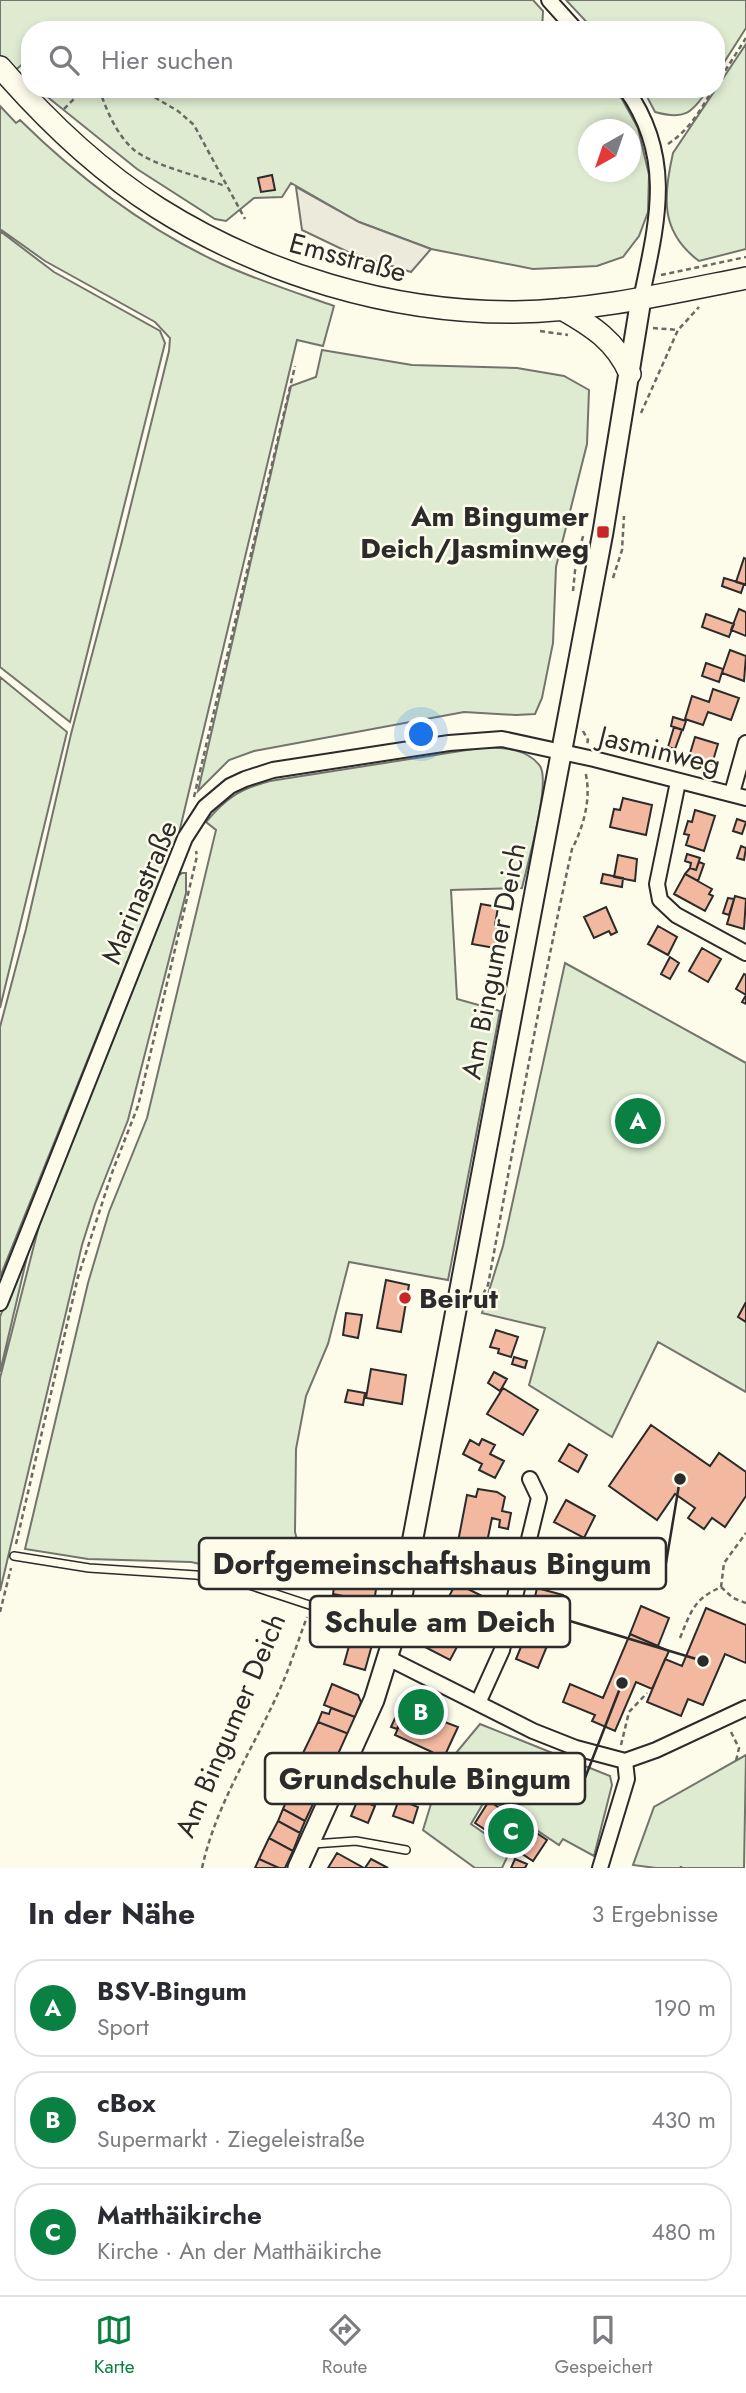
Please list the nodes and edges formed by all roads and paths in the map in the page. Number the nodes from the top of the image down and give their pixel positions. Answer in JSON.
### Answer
{"nodes":[{"id":1,"x":549,"y":0,"type":"edge"},
{"id":2,"x":568,"y":21,"type":"edge"},
{"id":3,"x":746,"y":38,"type":"edge"},
{"id":4,"x":0,"y":67,"type":"edge"},
{"id":5,"x":725,"y":71,"type":"edge"},
{"id":6,"x":21,"y":91,"type":"edge"},
{"id":7,"x":27,"y":98,"type":"edge"},
{"id":8,"x":75,"y":98,"type":"edge"},
{"id":9,"x":103,"y":98,"type":"edge"},
{"id":10,"x":155,"y":98,"type":"edge"},
{"id":11,"x":631,"y":98,"type":"edge"},
{"id":12,"x":707,"y":98,"type":"edge"},
{"id":13,"x":59,"y":113,"type":"dead end"},
{"id":14,"x":656,"y":152,"type":"junction"},
{"id":15,"x":225,"y":186,"type":"junction"},
{"id":16,"x":245,"y":219,"type":"dead end"},
{"id":17,"x":746,"y":257,"type":"edge"},
{"id":18,"x":646,"y":278,"type":"junction"},
{"id":19,"x":746,"y":278,"type":"edge"},
{"id":20,"x":641,"y":299,"type":"junction"},
{"id":21,"x":706,"y":304,"type":"dead end"},
{"id":22,"x":562,"y":309,"type":"junction"},
{"id":23,"x":678,"y":330,"type":"dead end"},
{"id":24,"x":295,"y":366,"type":"dead end"},
{"id":25,"x":630,"y":374,"type":"junction"},
{"id":26,"x":746,"y":743,"type":"edge"},
{"id":27,"x":561,"y":752,"type":"junction"},
{"id":28,"x":583,"y":757,"type":"junction"},
{"id":29,"x":678,"y":782,"type":"junction"},
{"id":30,"x":739,"y":795,"type":"edge"},
{"id":31,"x":194,"y":800,"type":"dead end"},
{"id":32,"x":185,"y":838,"type":"junction"},
{"id":33,"x":746,"y":953,"type":"edge"},
{"id":34,"x":488,"y":1284,"type":"dead end"},
{"id":35,"x":0,"y":1303,"type":"edge"},
{"id":36,"x":530,"y":1479,"type":"dead end"},
{"id":37,"x":746,"y":1533,"type":"edge"},
{"id":38,"x":13,"y":1556,"type":"junction"},
{"id":39,"x":722,"y":1587,"type":"junction"},
{"id":40,"x":746,"y":1603,"type":"edge"},
{"id":41,"x":311,"y":1605,"type":"junction"},
{"id":42,"x":0,"y":1612,"type":"edge"},
{"id":43,"x":395,"y":1633,"type":"junction"},
{"id":44,"x":680,"y":1638,"type":"dead end"},
{"id":45,"x":388,"y":1658,"type":"junction"},
{"id":46,"x":647,"y":1693,"type":"dead end"},
{"id":47,"x":478,"y":1703,"type":"junction"},
{"id":48,"x":746,"y":1707,"type":"edge"},
{"id":49,"x":723,"y":1718,"type":"junction"},
{"id":50,"x":387,"y":1756,"type":"dead end"},
{"id":51,"x":625,"y":1761,"type":"junction"},
{"id":52,"x":736,"y":1761,"type":"dead end"},
{"id":53,"x":439,"y":1771,"type":"dead end"},
{"id":54,"x":309,"y":1844,"type":"junction"},
{"id":55,"x":406,"y":1850,"type":"dead end"},
{"id":56,"x":202,"y":1868,"type":"edge"},
{"id":57,"x":299,"y":1868,"type":"edge"},
{"id":58,"x":600,"y":1868,"type":"edge"}],
"edges":[{"from":1,"to":2,"type":"street"},
{"from":3,"to":5,"type":"path"},
{"from":4,"to":6,"type":"main road","name":"Emsstraße"},
{"from":7,"to":22,"type":"main road","name":"Emsstraße"},
{"from":8,"to":13,"type":"path"},
{"from":9,"to":15,"type":"path"},
{"from":10,"to":15,"type":"path"},
{"from":11,"to":14,"type":"street"},
{"from":12,"to":14,"type":"path"},
{"from":14,"to":18,"type":"street"},
{"from":15,"to":16,"type":"path"},
{"from":17,"to":18,"type":"path"},
{"from":18,"to":20,"type":"street"},
{"from":19,"to":20,"type":"main road","name":"Emsstraße"},
{"from":20,"to":22,"type":"main road","name":"Emsstraße"},
{"from":20,"to":25,"type":"main road","name":"Am Bingumer Deich"},
{"from":21,"to":23,"type":"path"},
{"from":22,"to":25,"type":"main road"},
{"from":24,"to":31,"type":"path"},
{"from":25,"to":27,"type":"main road","name":"Am Bingumer Deich"},
{"from":26,"to":30,"type":"street"},
{"from":27,"to":28,"type":"street","name":"Jasminweg"},
{"from":27,"to":32,"type":"street","name":"Marinastraße"},
{"from":27,"to":43,"type":"main road","name":"Am Bingumer Deich"},
{"from":28,"to":29,"type":"street","name":"Jasminweg"},
{"from":28,"to":34,"type":"path"},
{"from":29,"to":30,"type":"street","name":"Jasminweg"},
{"from":29,"to":33,"type":"street"},
{"from":32,"to":35,"type":"street","name":"Marinastraße"},
{"from":32,"to":38,"type":"path"},
{"from":36,"to":47,"type":"street"},
{"from":37,"to":39,"type":"path"},
{"from":38,"to":41,"type":"lane","name":"Am Bingumer Deich"},
{"from":38,"to":42,"type":"path"},
{"from":39,"to":40,"type":"path"},
{"from":39,"to":44,"type":"path"},
{"from":41,"to":43,"type":"lane","name":"Am Bingumer Deich"},
{"from":41,"to":56,"type":"path","name":"Am Bingumer Deich"},
{"from":43,"to":45,"type":"main road","name":"Am Bingumer Deich"},
{"from":45,"to":47,"type":"street"},
{"from":45,"to":54,"type":"main road","name":"Am Bingumer Deich"},
{"from":46,"to":51,"type":"path"},
{"from":47,"to":51,"type":"street"},
{"from":48,"to":49,"type":"street"},
{"from":49,"to":51,"type":"street"},
{"from":49,"to":52,"type":"path"},
{"from":50,"to":53,"type":"path"},
{"from":51,"to":58,"type":"street"},
{"from":54,"to":55,"type":"lane"},
{"from":54,"to":57,"type":"main road","name":"Am Bingumer Deich"}]}
